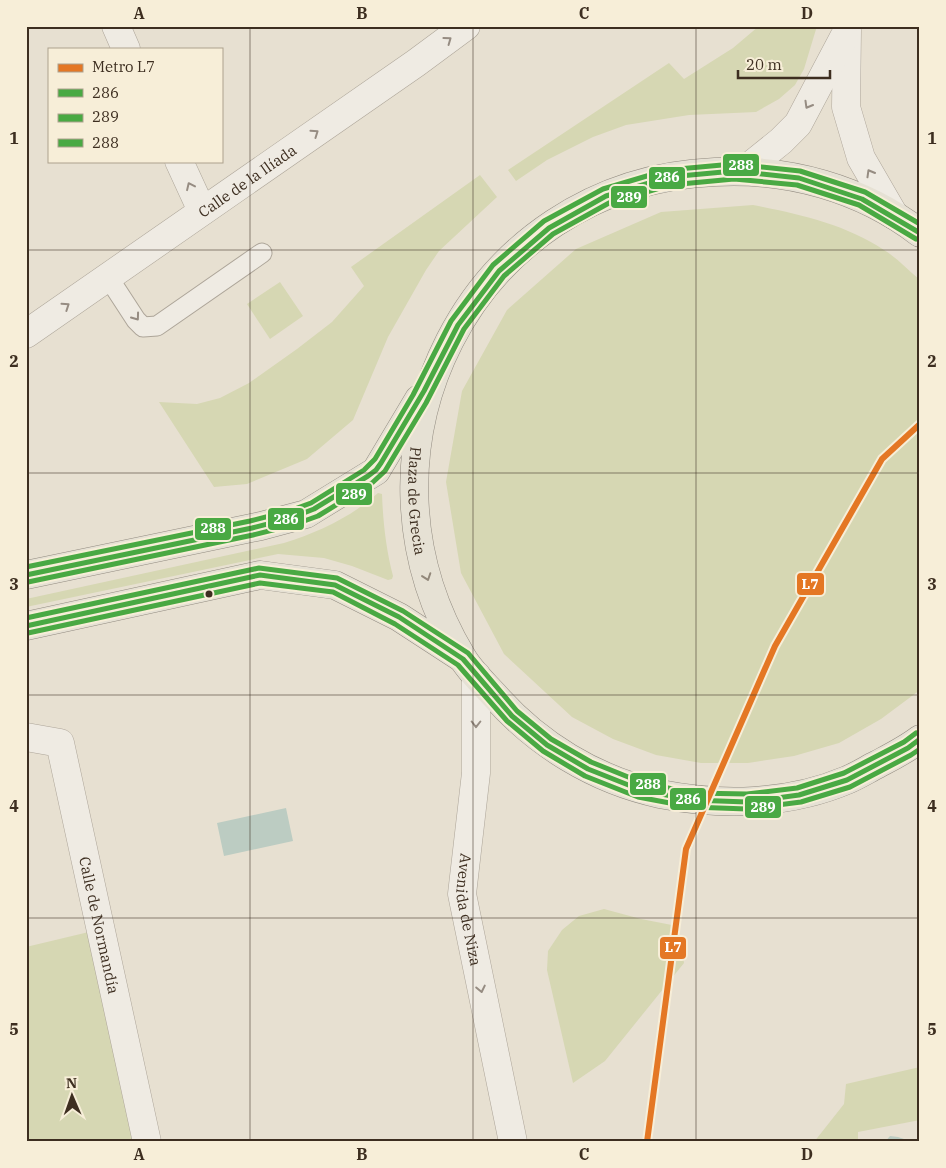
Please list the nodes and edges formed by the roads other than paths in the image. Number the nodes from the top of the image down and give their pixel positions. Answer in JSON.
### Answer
{"nodes":[{"id":1,"x":116,"y":26,"type":"edge"},
{"id":2,"x":466,"y":26,"type":"edge"},
{"id":3,"x":848,"y":28,"type":"edge"},
{"id":4,"x":126,"y":48,"type":"edge"},
{"id":5,"x":179,"y":162,"type":"edge"},
{"id":6,"x":746,"y":170,"type":"junction"},
{"id":7,"x":202,"y":211,"type":"junction"},
{"id":8,"x":910,"y":224,"type":"edge"},
{"id":9,"x":262,"y":253,"type":"dead end"},
{"id":10,"x":108,"y":277,"type":"junction"},
{"id":11,"x":26,"y":334,"type":"edge"},
{"id":12,"x":434,"y":374,"type":"junction"},
{"id":13,"x":26,"y":575,"type":"edge"},
{"id":14,"x":26,"y":626,"type":"edge"},
{"id":15,"x":469,"y":667,"type":"junction"},
{"id":16,"x":26,"y":737,"type":"edge"},
{"id":17,"x":920,"y":738,"type":"edge"},
{"id":18,"x":147,"y":1142,"type":"edge"},
{"id":19,"x":513,"y":1142,"type":"edge"}],
"edges":[{"from":1,"to":4,"type":"street"},
{"from":7,"to":2,"type":"street","name":"Calle de la Ilíada","one_way":true},
{"from":3,"to":6,"type":"street","one_way":true},
{"from":8,"to":3,"type":"street","one_way":true},
{"from":7,"to":5,"type":"street","one_way":true},
{"from":6,"to":8,"type":"main road","name":"Plaza de Grecia"},
{"from":6,"to":12,"type":"main road","name":"Plaza de Grecia"},
{"from":7,"to":10,"type":"street","name":"Calle de la Ilíada"},
{"from":10,"to":9,"type":"lane","one_way":true},
{"from":11,"to":10,"type":"street","name":"Calle de la Ilíada","one_way":true},
{"from":12,"to":13,"type":"main road"},
{"from":12,"to":15,"type":"main road","name":"Plaza de Grecia","one_way":true},
{"from":14,"to":15,"type":"main road"},
{"from":15,"to":17,"type":"main road","name":"Plaza de Grecia"},
{"from":15,"to":19,"type":"street","name":"Avenida de Niza","one_way":true},
{"from":16,"to":18,"type":"street","name":"Calle de Normandía"}]}
